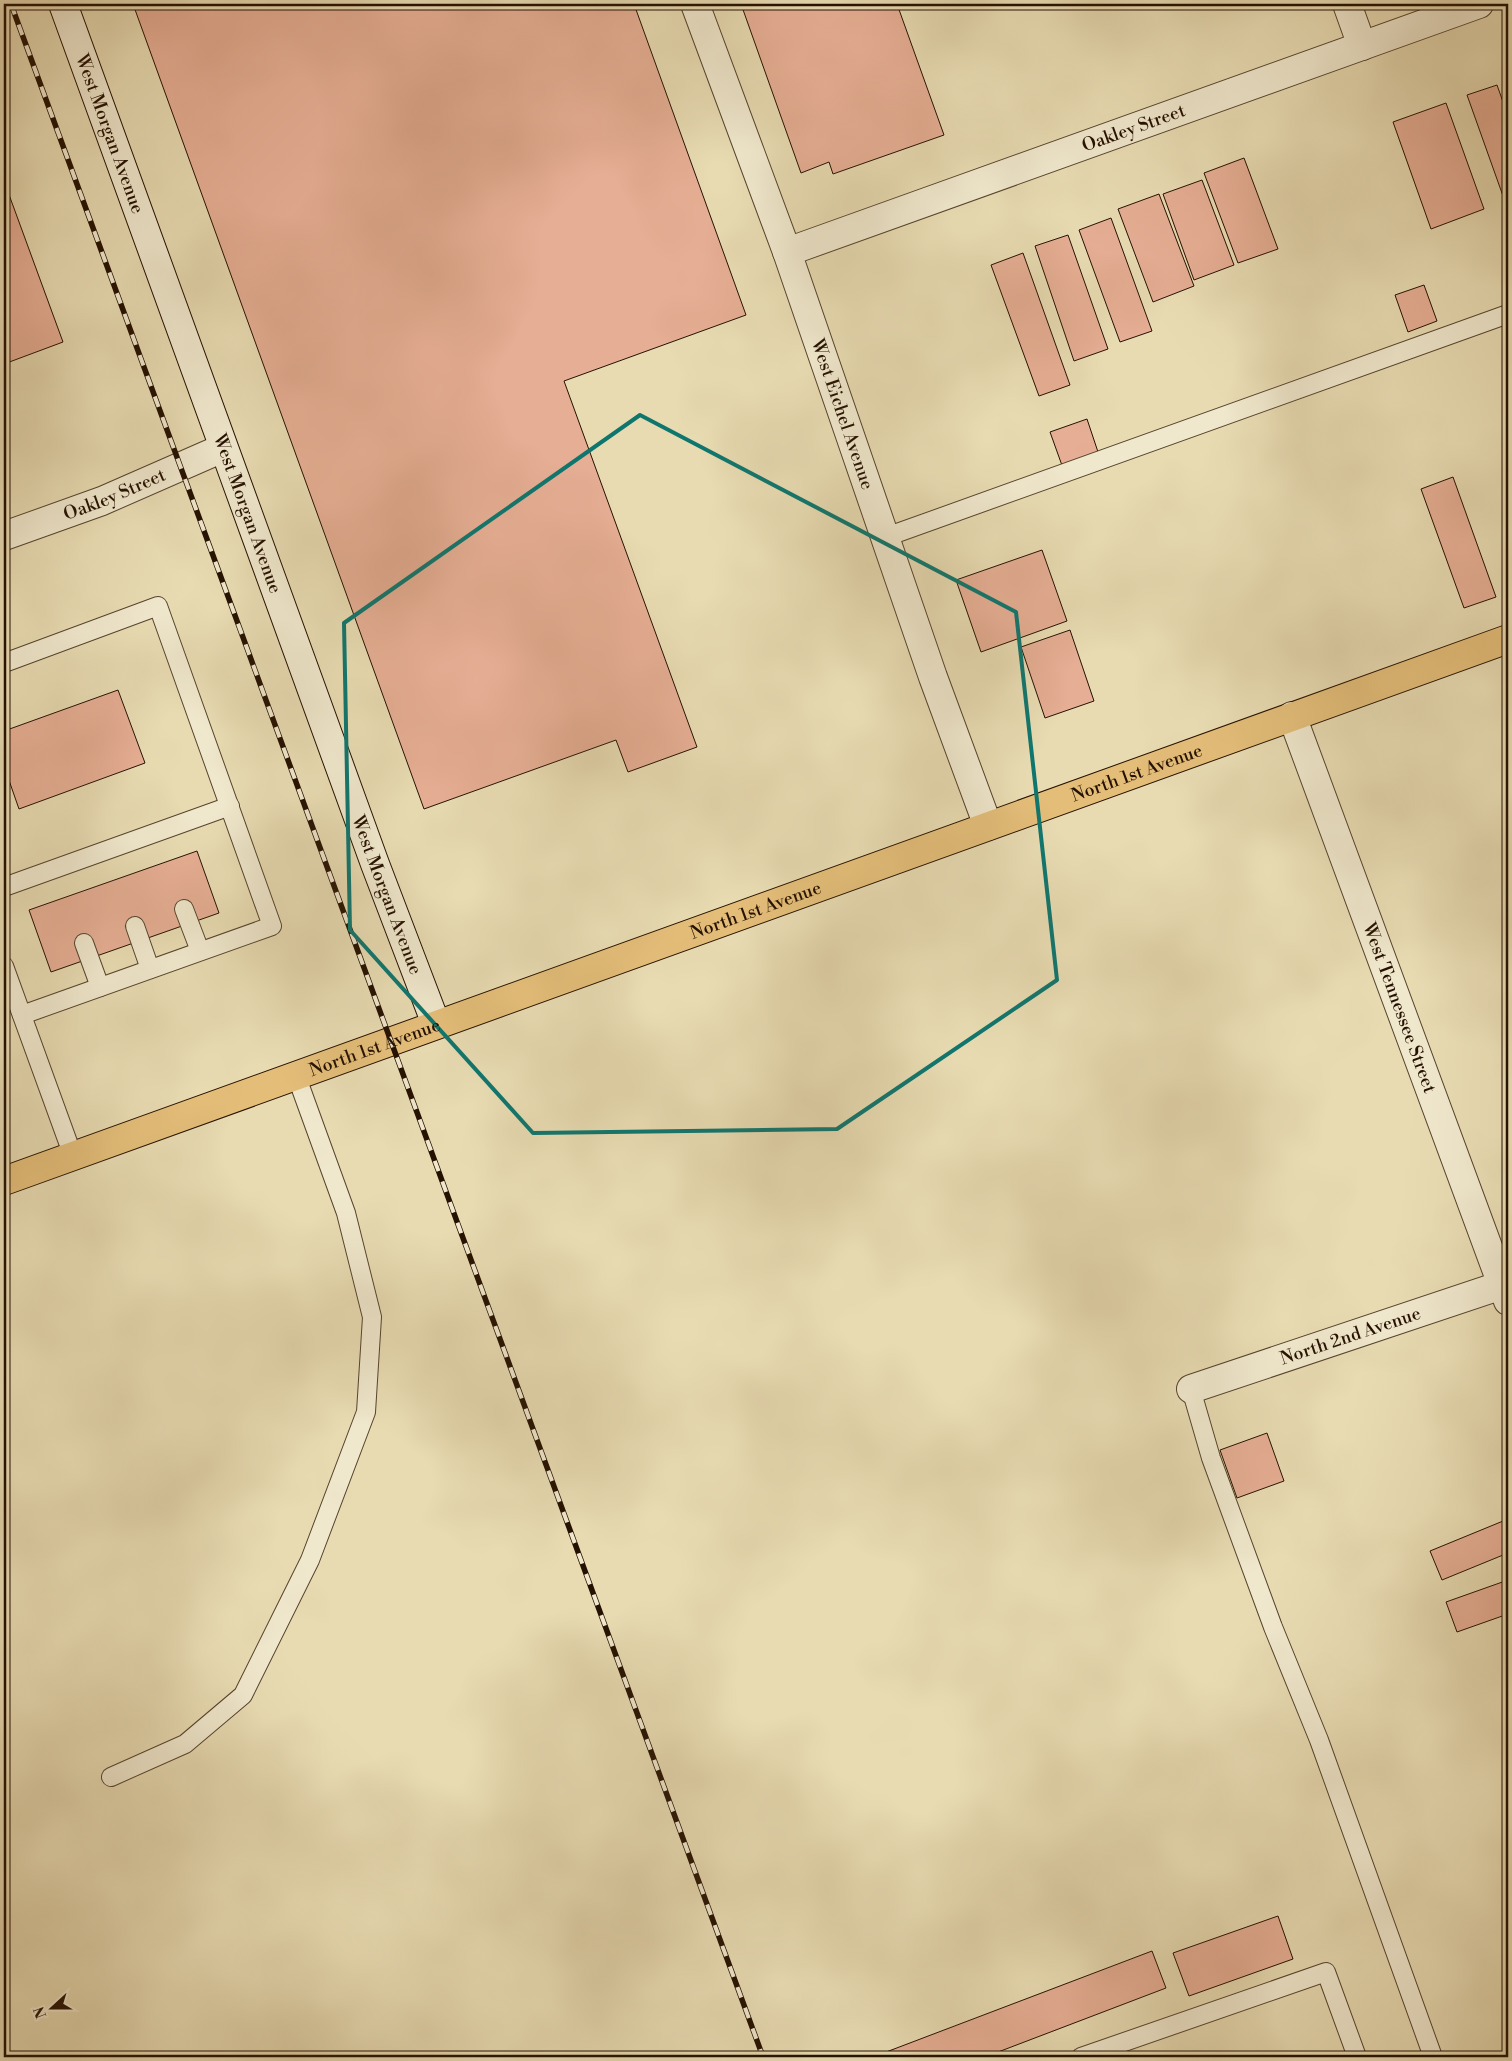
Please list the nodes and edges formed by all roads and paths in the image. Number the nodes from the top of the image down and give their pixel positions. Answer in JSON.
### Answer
{"nodes":[{"id":1,"x":63,"y":4,"type":"edge"},
{"id":2,"x":695,"y":4,"type":"edge"},
{"id":3,"x":1348,"y":4,"type":"edge"},
{"id":4,"x":1479,"y":4,"type":"edge"},
{"id":5,"x":1362,"y":46,"type":"junction"},
{"id":6,"x":787,"y":252,"type":"junction"},
{"id":7,"x":1508,"y":314,"type":"edge"},
{"id":8,"x":224,"y":448,"type":"junction"},
{"id":9,"x":4,"y":536,"type":"edge"},
{"id":10,"x":886,"y":537,"type":"junction"},
{"id":11,"x":1508,"y":639,"type":"edge"},
{"id":12,"x":4,"y":664,"type":"edge"},
{"id":13,"x":1292,"y":716,"type":"junction"},
{"id":14,"x":230,"y":806,"type":"junction"},
{"id":15,"x":988,"y":826,"type":"junction"},
{"id":16,"x":4,"y":887,"type":"edge"},
{"id":17,"x":184,"y":909,"type":"dead end"},
{"id":18,"x":135,"y":926,"type":"dead end"},
{"id":19,"x":84,"y":943,"type":"dead end"},
{"id":20,"x":200,"y":952,"type":"junction"},
{"id":21,"x":4,"y":966,"type":"edge"},
{"id":22,"x":150,"y":969,"type":"junction"},
{"id":23,"x":100,"y":987,"type":"junction"},
{"id":24,"x":22,"y":1015,"type":"junction"},
{"id":25,"x":436,"y":1024,"type":"junction"},
{"id":26,"x":296,"y":1075,"type":"junction"},
{"id":27,"x":73,"y":1156,"type":"junction"},
{"id":28,"x":4,"y":1181,"type":"edge"},
{"id":29,"x":1506,"y":1290,"type":"edge"},
{"id":30,"x":1191,"y":1389,"type":"joint"},
{"id":31,"x":111,"y":1776,"type":"dead end"},
{"id":32,"x":1081,"y":2057,"type":"edge"},
{"id":33,"x":1357,"y":2057,"type":"edge"},
{"id":34,"x":1433,"y":2057,"type":"edge"}],
"edges":[{"from":1,"to":8,"type":"street","name":"West Morgan Avenue"},
{"from":2,"to":6,"type":"street","name":"West Eichel Avenue"},
{"from":3,"to":5,"type":"street"},
{"from":4,"to":5,"type":"street","name":"Oakley Street"},
{"from":5,"to":6,"type":"street","name":"Oakley Street"},
{"from":6,"to":10,"type":"street","name":"West Eichel Avenue"},
{"from":7,"to":10,"type":"lane"},
{"from":8,"to":9,"type":"street","name":"Oakley Street"},
{"from":8,"to":25,"type":"street","name":"West Morgan Avenue"},
{"from":10,"to":15,"type":"street","name":"West Eichel Avenue"},
{"from":11,"to":13,"type":"main road","name":"North 1st Avenue"},
{"from":12,"to":14,"type":"lane"},
{"from":13,"to":15,"type":"main road","name":"North 1st Avenue"},
{"from":13,"to":29,"type":"street","name":"West Tennessee Street"},
{"from":14,"to":16,"type":"lane"},
{"from":14,"to":20,"type":"lane"},
{"from":15,"to":25,"type":"main road","name":"North 1st Avenue"},
{"from":17,"to":20,"type":"lane"},
{"from":18,"to":22,"type":"lane"},
{"from":19,"to":23,"type":"lane"},
{"from":20,"to":22,"type":"lane"},
{"from":21,"to":24,"type":"lane"},
{"from":22,"to":23,"type":"lane"},
{"from":23,"to":24,"type":"lane"},
{"from":24,"to":27,"type":"lane"},
{"from":25,"to":26,"type":"main road","name":"North 1st Avenue"},
{"from":26,"to":27,"type":"main road","name":"North 1st Avenue"},
{"from":26,"to":31,"type":"lane"},
{"from":27,"to":28,"type":"main road","name":"North 1st Avenue"},
{"from":29,"to":30,"type":"street","name":"North 2nd Avenue"},
{"from":30,"to":34,"type":"lane"},
{"from":32,"to":33,"type":"lane"}]}
